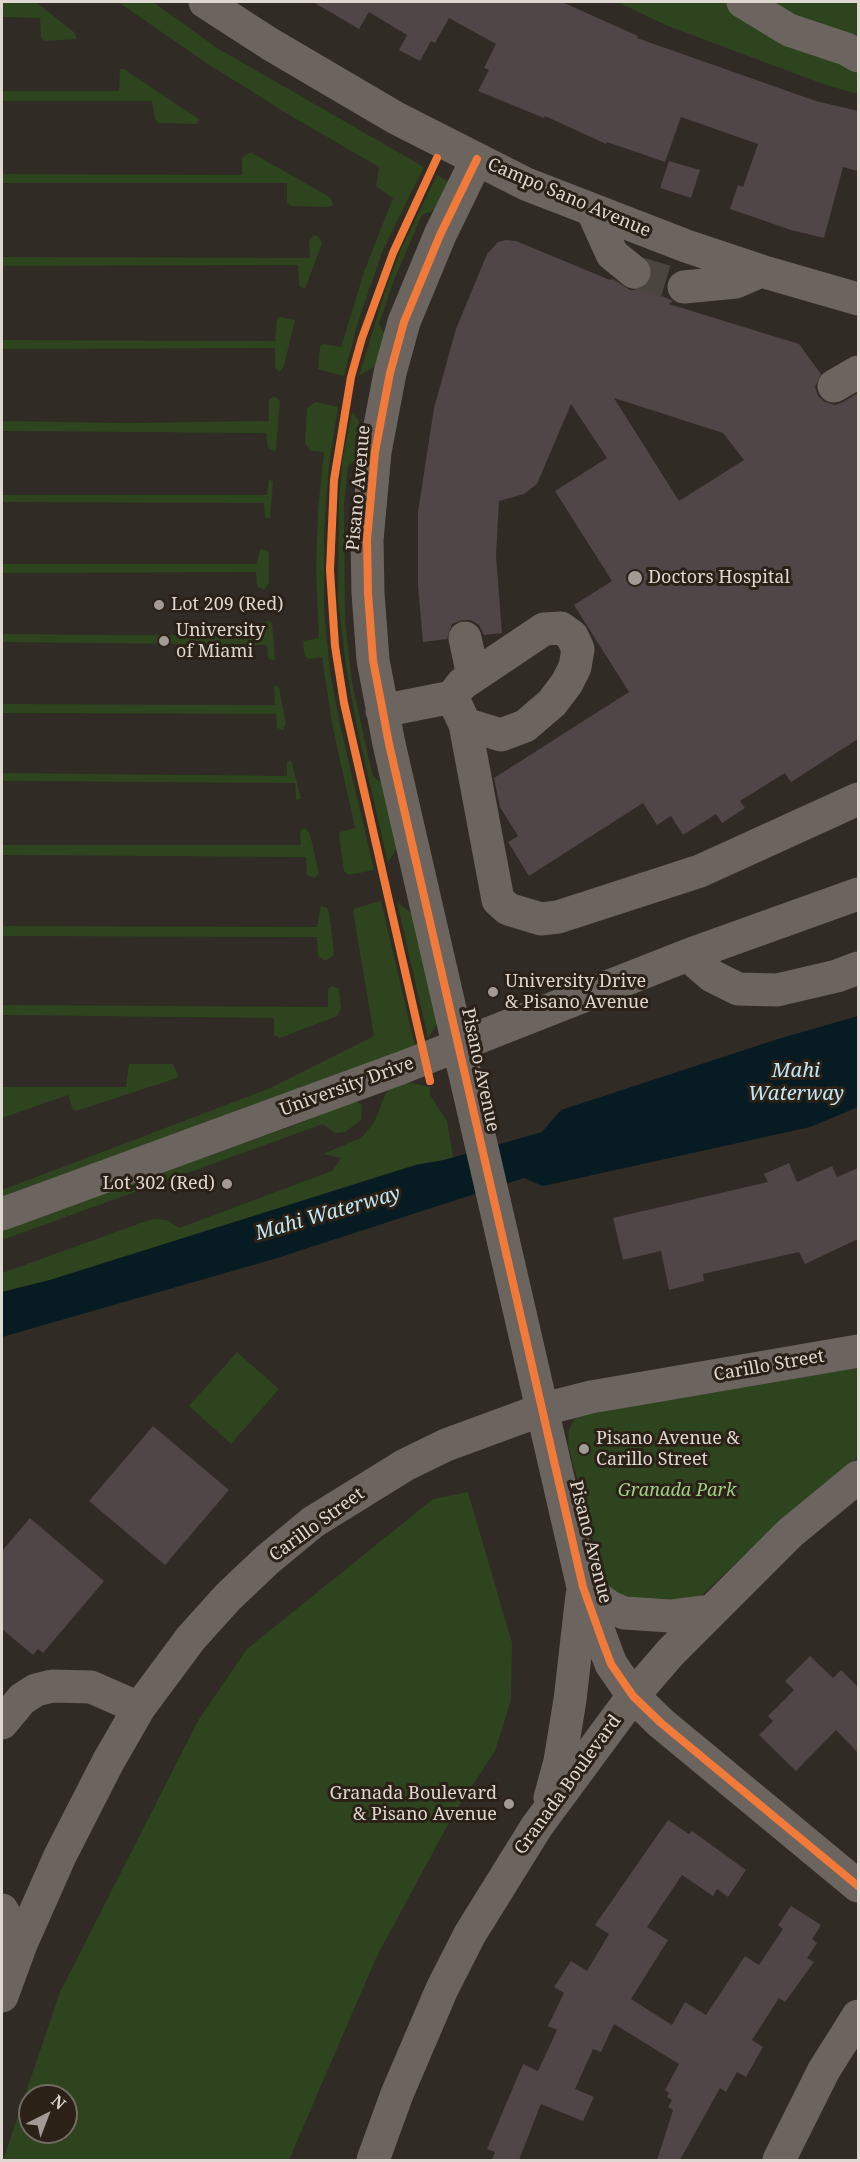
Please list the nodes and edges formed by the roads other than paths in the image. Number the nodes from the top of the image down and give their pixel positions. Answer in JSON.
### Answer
{"nodes":[{"id":1,"x":205,"y":2,"type":"edge"},
{"id":2,"x":743,"y":2,"type":"edge"},
{"id":3,"x":858,"y":56,"type":"edge"},
{"id":4,"x":477,"y":159,"type":"junction"},
{"id":5,"x":593,"y":212,"type":"junction"},
{"id":6,"x":760,"y":271,"type":"junction"},
{"id":7,"x":634,"y":272,"type":"tunnel mouth"},
{"id":8,"x":684,"y":287,"type":"tunnel mouth"},
{"id":9,"x":858,"y":299,"type":"edge"},
{"id":10,"x":465,"y":638,"type":"dead end"},
{"id":11,"x":463,"y":699,"type":"junction"},
{"id":12,"x":382,"y":711,"type":"junction"},
{"id":13,"x":858,"y":799,"type":"edge"},
{"id":14,"x":858,"y":894,"type":"edge"},
{"id":15,"x":688,"y":955,"type":"junction"},
{"id":16,"x":858,"y":968,"type":"edge"},
{"id":17,"x":459,"y":1046,"type":"junction"},
{"id":18,"x":2,"y":1214,"type":"edge"},
{"id":19,"x":858,"y":1351,"type":"edge"},
{"id":20,"x":544,"y":1409,"type":"junction"},
{"id":21,"x":858,"y":1477,"type":"edge"},
{"id":22,"x":584,"y":1587,"type":"junction"},
{"id":23,"x":710,"y":1611,"type":"junction"},
{"id":24,"x":633,"y":1696,"type":"junction"},
{"id":25,"x":139,"y":1708,"type":"junction"},
{"id":26,"x":2,"y":1723,"type":"edge"},
{"id":27,"x":543,"y":1817,"type":"junction"},
{"id":28,"x":858,"y":1886,"type":"edge"},
{"id":29,"x":2,"y":1911,"type":"edge"},
{"id":30,"x":21,"y":1944,"type":"junction"},
{"id":31,"x":2,"y":1996,"type":"edge"},
{"id":32,"x":858,"y":2016,"type":"edge"},
{"id":33,"x":373,"y":2160,"type":"edge"},
{"id":34,"x":779,"y":2160,"type":"edge"}],
"edges":[{"from":1,"to":4,"type":"street","name":"Campo Sano Avenue"},
{"from":2,"to":3,"type":"street"},
{"from":4,"to":5,"type":"street","name":"Campo Sano Avenue"},
{"from":4,"to":12,"type":"street","name":"Pisano Avenue"},
{"from":5,"to":6,"type":"street","name":"Campo Sano Avenue"},
{"from":5,"to":7,"type":"street"},
{"from":6,"to":8,"type":"street"},
{"from":6,"to":9,"type":"street","name":"Campo Sano Avenue"},
{"from":10,"to":11,"type":"street"},
{"from":11,"to":12,"type":"street"},
{"from":11,"to":13,"type":"street"},
{"from":12,"to":17,"type":"street","name":"Pisano Avenue"},
{"from":14,"to":15,"type":"street","name":"University Drive"},
{"from":15,"to":16,"type":"street"},
{"from":15,"to":17,"type":"street","name":"University Drive"},
{"from":17,"to":18,"type":"street","name":"University Drive"},
{"from":17,"to":20,"type":"street","name":"Pisano Avenue"},
{"from":19,"to":20,"type":"street","name":"Carillo Street"},
{"from":20,"to":22,"type":"street","name":"Pisano Avenue"},
{"from":20,"to":25,"type":"street","name":"Carillo Street"},
{"from":21,"to":23,"type":"street","name":"Granada Boulevard"},
{"from":22,"to":23,"type":"street"},
{"from":22,"to":24,"type":"street","name":"Pisano Avenue"},
{"from":22,"to":27,"type":"street"},
{"from":23,"to":24,"type":"street","name":"Granada Boulevard"},
{"from":24,"to":27,"type":"street","name":"Granada Boulevard"},
{"from":24,"to":28,"type":"street","name":"Pisano Avenue"},
{"from":25,"to":26,"type":"street"},
{"from":25,"to":30,"type":"street","name":"Carillo Street"},
{"from":27,"to":33,"type":"street","name":"Granada Boulevard"},
{"from":29,"to":30,"type":"street"},
{"from":30,"to":31,"type":"street","name":"Carillo Street"},
{"from":32,"to":34,"type":"street"}]}
